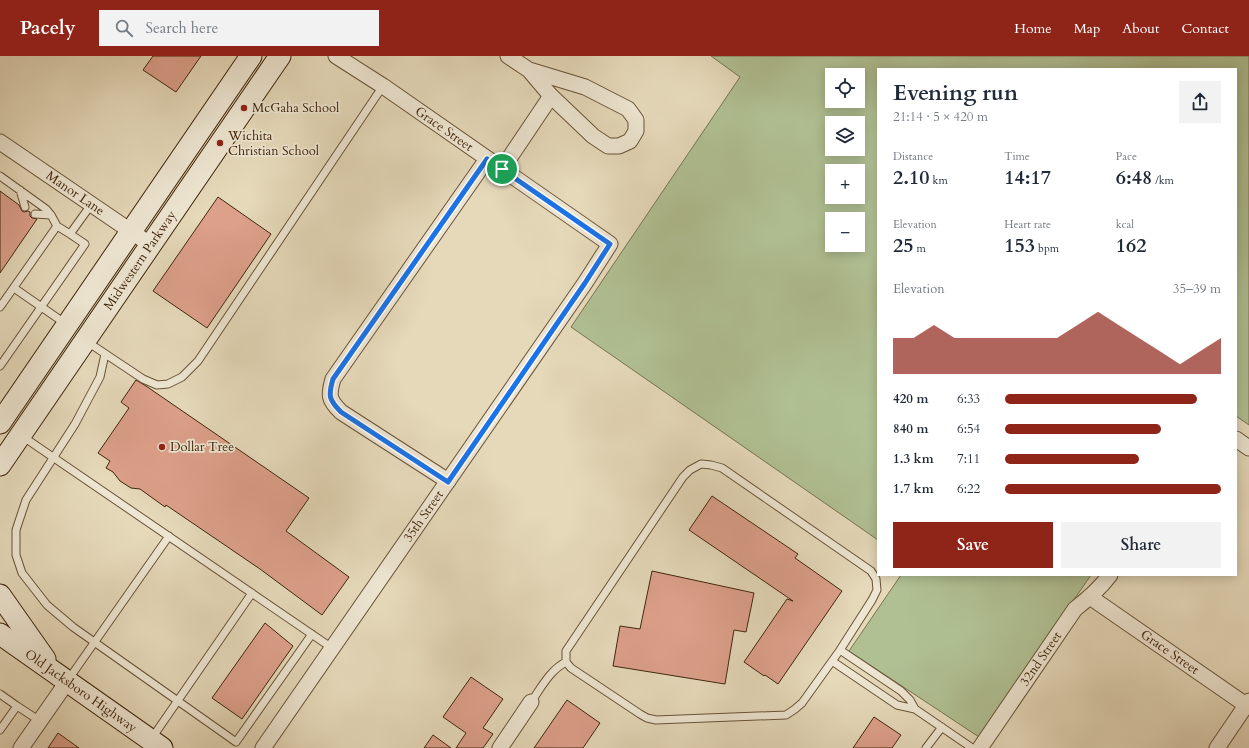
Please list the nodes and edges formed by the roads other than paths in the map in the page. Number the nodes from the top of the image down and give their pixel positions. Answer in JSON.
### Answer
{"nodes":[{"id":1,"x":252,"y":56,"type":"edge"},
{"id":2,"x":280,"y":56,"type":"edge"},
{"id":3,"x":336,"y":56,"type":"edge"},
{"id":4,"x":508,"y":56,"type":"edge"},
{"id":5,"x":530,"y":70,"type":"junction"},
{"id":6,"x":383,"y":86,"type":"junction"},
{"id":7,"x":551,"y":96,"type":"junction"},
{"id":8,"x":1,"y":145,"type":"edge"},
{"id":9,"x":487,"y":159,"type":"junction"},
{"id":10,"x":502,"y":169,"type":"junction"},
{"id":11,"x":0,"y":176,"type":"edge"},
{"id":12,"x":20,"y":190,"type":"junction"},
{"id":13,"x":92,"y":205,"type":"junction"},
{"id":14,"x":26,"y":207,"type":"dead end"},
{"id":15,"x":35,"y":214,"type":"dead end"},
{"id":16,"x":51,"y":215,"type":"junction"},
{"id":17,"x":56,"y":226,"type":"junction"},
{"id":18,"x":131,"y":232,"type":"junction"},
{"id":19,"x":70,"y":234,"type":"junction"},
{"id":20,"x":610,"y":244,"type":"joint"},
{"id":21,"x":151,"y":245,"type":"junction"},
{"id":22,"x":14,"y":288,"type":"junction"},
{"id":23,"x":41,"y":307,"type":"junction"},
{"id":24,"x":0,"y":308,"type":"edge"},
{"id":25,"x":68,"y":324,"type":"junction"},
{"id":26,"x":85,"y":340,"type":"junction"},
{"id":27,"x":105,"y":354,"type":"junction"},
{"id":28,"x":0,"y":366,"type":"edge"},
{"id":29,"x":0,"y":423,"type":"edge"},
{"id":30,"x":20,"y":436,"type":"junction"},
{"id":31,"x":1237,"y":440,"type":"edge"},
{"id":32,"x":1249,"y":448,"type":"edge"},
{"id":33,"x":52,"y":458,"type":"junction"},
{"id":34,"x":0,"y":465,"type":"edge"},
{"id":35,"x":448,"y":482,"type":"junction"},
{"id":36,"x":169,"y":536,"type":"junction"},
{"id":37,"x":1109,"y":576,"type":"edge"},
{"id":38,"x":252,"y":593,"type":"junction"},
{"id":39,"x":0,"y":595,"type":"edge"},
{"id":40,"x":1090,"y":597,"type":"junction"},
{"id":41,"x":312,"y":634,"type":"junction"},
{"id":42,"x":2,"y":639,"type":"edge"},
{"id":43,"x":94,"y":642,"type":"junction"},
{"id":44,"x":332,"y":648,"type":"junction"},
{"id":45,"x":840,"y":650,"type":"junction"},
{"id":46,"x":832,"y":661,"type":"junction"},
{"id":47,"x":566,"y":662,"type":"junction"},
{"id":48,"x":865,"y":667,"type":"junction"},
{"id":49,"x":61,"y":677,"type":"junction"},
{"id":50,"x":857,"y":678,"type":"junction"},
{"id":51,"x":0,"y":694,"type":"edge"},
{"id":52,"x":178,"y":701,"type":"junction"},
{"id":53,"x":531,"y":702,"type":"joint"},
{"id":54,"x":1248,"y":704,"type":"edge"},
{"id":55,"x":17,"y":706,"type":"junction"},
{"id":56,"x":915,"y":709,"type":"junction"},
{"id":57,"x":40,"y":721,"type":"junction"},
{"id":58,"x":942,"y":727,"type":"junction"},
{"id":59,"x":0,"y":730,"type":"edge"},
{"id":60,"x":156,"y":744,"type":"edge"},
{"id":61,"x":21,"y":748,"type":"edge"},
{"id":62,"x":263,"y":748,"type":"edge"},
{"id":63,"x":500,"y":748,"type":"edge"},
{"id":64,"x":926,"y":748,"type":"edge"},
{"id":65,"x":972,"y":748,"type":"edge"},
{"id":66,"x":980,"y":748,"type":"edge"},
{"id":67,"x":1217,"y":748,"type":"edge"}],
"edges":[{"from":1,"to":18,"type":"main road","name":"Midwestern Parkway"},
{"from":2,"to":21,"type":"main road","name":"Midwestern Parkway"},
{"from":3,"to":6,"type":"street","name":"Grace Street"},
{"from":4,"to":5,"type":"street"},
{"from":5,"to":7,"type":"street"},
{"from":5,"to":7,"type":"street"},
{"from":6,"to":9,"type":"street","name":"Grace Street"},
{"from":6,"to":27,"type":"lane"},
{"from":7,"to":10,"type":"street"},
{"from":8,"to":13,"type":"street","name":"Manor Lane"},
{"from":9,"to":10,"type":"street","name":"Grace Street"},
{"from":9,"to":35,"type":"street"},
{"from":10,"to":20,"type":"street","name":"Grace Street"},
{"from":11,"to":12,"type":"lane"},
{"from":12,"to":14,"type":"lane"},
{"from":12,"to":16,"type":"lane"},
{"from":13,"to":18,"type":"street","name":"Manor Lane"},
{"from":13,"to":19,"type":"lane"},
{"from":15,"to":16,"type":"lane"},
{"from":16,"to":17,"type":"lane"},
{"from":17,"to":19,"type":"lane"},
{"from":17,"to":22,"type":"lane"},
{"from":18,"to":21,"type":"street","name":"Manor Lane"},
{"from":18,"to":25,"type":"main road","name":"Midwestern Parkway"},
{"from":19,"to":23,"type":"lane"},
{"from":20,"to":35,"type":"street","name":"35th Street"},
{"from":21,"to":26,"type":"main road","name":"Midwestern Parkway"},
{"from":22,"to":23,"type":"lane"},
{"from":22,"to":24,"type":"lane"},
{"from":23,"to":25,"type":"lane"},
{"from":23,"to":28,"type":"lane"},
{"from":25,"to":29,"type":"main road","name":"Midwestern Parkway"},
{"from":26,"to":27,"type":"lane"},
{"from":26,"to":30,"type":"main road","name":"Midwestern Parkway"},
{"from":27,"to":33,"type":"lane"},
{"from":30,"to":33,"type":"lane"},
{"from":30,"to":34,"type":"main road","name":"Midwestern Parkway"},
{"from":31,"to":32,"type":"street"},
{"from":33,"to":36,"type":"lane"},
{"from":33,"to":43,"type":"lane"},
{"from":35,"to":44,"type":"street","name":"35th Street"},
{"from":36,"to":38,"type":"lane"},
{"from":36,"to":43,"type":"lane"},
{"from":37,"to":40,"type":"street","name":"32nd Street"},
{"from":38,"to":41,"type":"lane"},
{"from":38,"to":52,"type":"lane"},
{"from":39,"to":49,"type":"main road"},
{"from":40,"to":54,"type":"street","name":"Grace Street"},
{"from":40,"to":66,"type":"street","name":"32nd Street"},
{"from":41,"to":44,"type":"lane"},
{"from":41,"to":52,"type":"lane"},
{"from":42,"to":49,"type":"main road","name":"Old Jacksboro Highway"},
{"from":43,"to":49,"type":"lane"},
{"from":43,"to":52,"type":"lane"},
{"from":44,"to":62,"type":"street","name":"35th Street"},
{"from":45,"to":46,"type":"lane"},
{"from":45,"to":47,"type":"lane"},
{"from":45,"to":48,"type":"lane"},
{"from":46,"to":47,"type":"lane"},
{"from":46,"to":50,"type":"lane"},
{"from":47,"to":53,"type":"lane"},
{"from":48,"to":50,"type":"lane"},
{"from":48,"to":56,"type":"lane"},
{"from":49,"to":57,"type":"street"},
{"from":49,"to":60,"type":"main road","name":"Old Jacksboro Highway"},
{"from":50,"to":56,"type":"lane"},
{"from":51,"to":55,"type":"lane"},
{"from":52,"to":60,"type":"lane"},
{"from":53,"to":63,"type":"street"},
{"from":54,"to":67,"type":"street"},
{"from":55,"to":57,"type":"lane"},
{"from":55,"to":59,"type":"lane"},
{"from":56,"to":58,"type":"lane"},
{"from":57,"to":61,"type":"street"},
{"from":58,"to":64,"type":"lane"},
{"from":58,"to":65,"type":"lane"}]}
